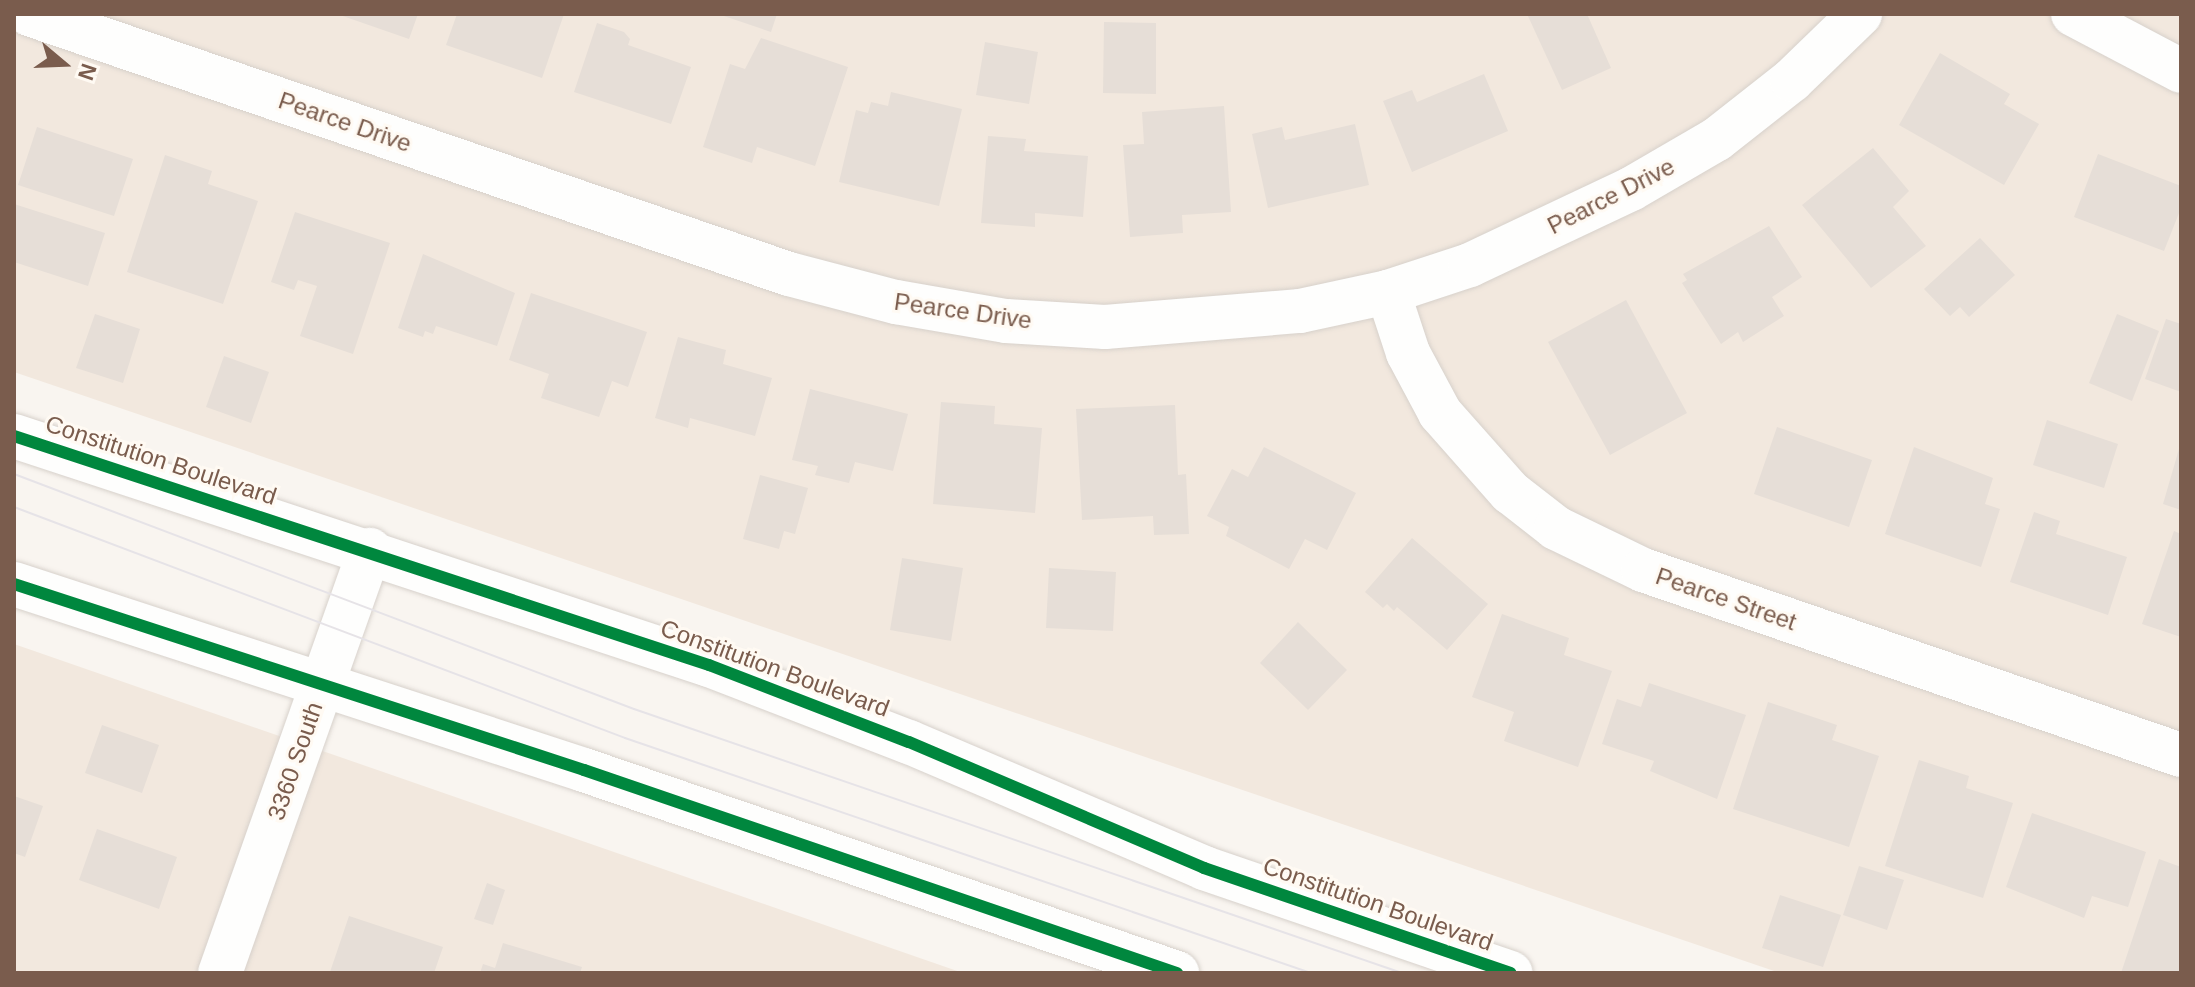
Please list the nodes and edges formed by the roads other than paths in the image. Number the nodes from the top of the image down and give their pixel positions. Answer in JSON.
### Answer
{"nodes":[{"id":1,"x":29,"y":14,"type":"edge"},
{"id":2,"x":1860,"y":14,"type":"edge"},
{"id":3,"x":2073,"y":14,"type":"edge"},
{"id":4,"x":2181,"y":71,"type":"edge"},
{"id":5,"x":1388,"y":292,"type":"junction"},
{"id":6,"x":14,"y":436,"type":"edge"},
{"id":7,"x":370,"y":550,"type":"junction"},
{"id":8,"x":14,"y":584,"type":"edge"},
{"id":9,"x":322,"y":686,"type":"junction"},
{"id":10,"x":2181,"y":755,"type":"edge"},
{"id":11,"x":220,"y":973,"type":"edge"},
{"id":12,"x":1177,"y":973,"type":"edge"},
{"id":13,"x":1510,"y":973,"type":"edge"}],
"edges":[{"from":1,"to":5,"type":"street","name":"Pearce Drive"},
{"from":2,"to":5,"type":"street","name":"Pearce Drive"},
{"from":3,"to":4,"type":"street"},
{"from":5,"to":10,"type":"street","name":"Pearce Street"},
{"from":6,"to":7,"type":"street","name":"Constitution Boulevard"},
{"from":7,"to":9,"type":"street","name":"3360 South"},
{"from":7,"to":13,"type":"street","name":"Constitution Boulevard"},
{"from":8,"to":9,"type":"street"},
{"from":9,"to":11,"type":"street","name":"3360 South"},
{"from":9,"to":12,"type":"street"}]}
